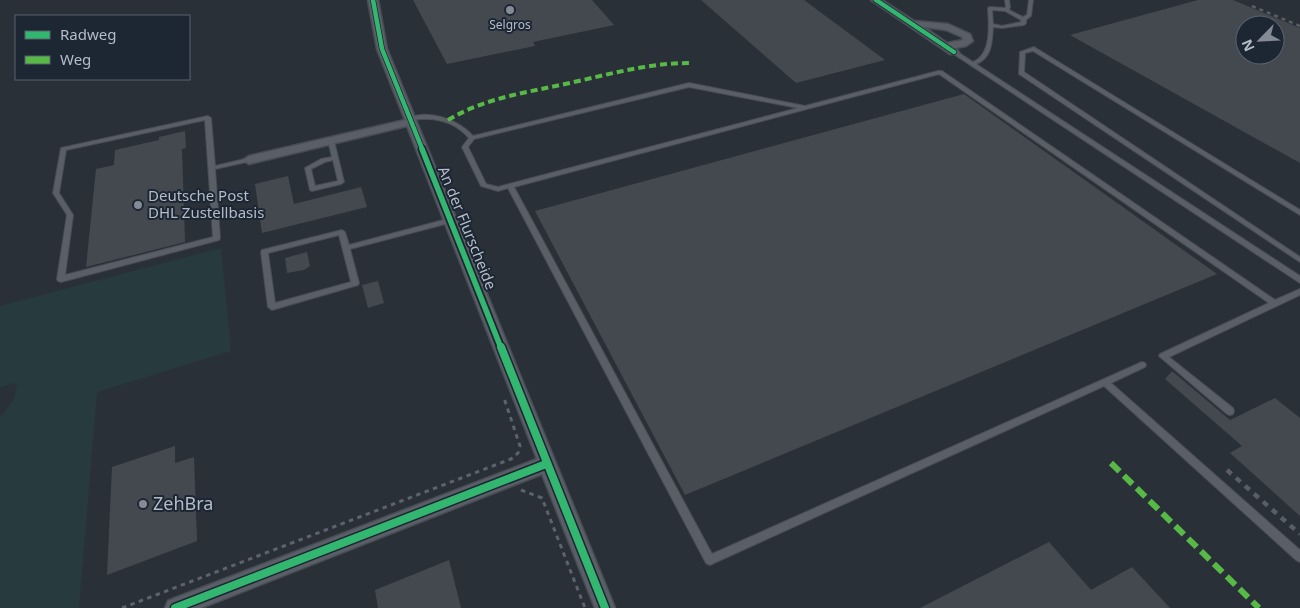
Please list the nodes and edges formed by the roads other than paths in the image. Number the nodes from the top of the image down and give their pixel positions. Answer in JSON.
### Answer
{"nodes":[{"id":1,"x":374,"y":0,"type":"edge"},
{"id":2,"x":876,"y":0,"type":"edge"},
{"id":3,"x":989,"y":0,"type":"edge"},
{"id":4,"x":1007,"y":0,"type":"edge"},
{"id":5,"x":1031,"y":0,"type":"edge"},
{"id":6,"x":990,"y":8,"type":"junction"},
{"id":7,"x":1006,"y":10,"type":"junction"},
{"id":8,"x":1023,"y":18,"type":"junction"},
{"id":9,"x":912,"y":24,"type":"junction"},
{"id":10,"x":991,"y":25,"type":"junction"},
{"id":11,"x":950,"y":49,"type":"junction"},
{"id":12,"x":973,"y":64,"type":"junction"},
{"id":13,"x":807,"y":108,"type":"junction"},
{"id":14,"x":411,"y":121,"type":"junction"},
{"id":15,"x":472,"y":138,"type":"junction"},
{"id":16,"x":331,"y":141,"type":"junction"},
{"id":17,"x":335,"y":158,"type":"junction"},
{"id":18,"x":249,"y":160,"type":"joint"},
{"id":19,"x":212,"y":168,"type":"junction"},
{"id":20,"x":510,"y":186,"type":"junction"},
{"id":21,"x":1300,"y":213,"type":"edge"},
{"id":22,"x":451,"y":220,"type":"junction"},
{"id":23,"x":346,"y":248,"type":"junction"},
{"id":24,"x":1300,"y":260,"type":"edge"},
{"id":25,"x":1300,"y":280,"type":"edge"},
{"id":26,"x":1300,"y":292,"type":"edge"},
{"id":27,"x":1274,"y":304,"type":"junction"},
{"id":28,"x":1142,"y":365,"type":"dead end"},
{"id":29,"x":1105,"y":382,"type":"junction"},
{"id":30,"x":1230,"y":411,"type":"dead end"},
{"id":31,"x":546,"y":464,"type":"junction"},
{"id":32,"x":1300,"y":557,"type":"edge"},
{"id":33,"x":175,"y":608,"type":"edge"},
{"id":34,"x":604,"y":608,"type":"edge"}],
"edges":[{"from":1,"to":14,"type":"street","name":"An der Flurscheide"},
{"from":2,"to":9,"type":"street"},
{"from":3,"to":6,"type":"lane"},
{"from":4,"to":7,"type":"lane"},
{"from":5,"to":8,"type":"lane"},
{"from":6,"to":7,"type":"lane"},
{"from":6,"to":10,"type":"lane"},
{"from":7,"to":8,"type":"lane"},
{"from":8,"to":10,"type":"lane"},
{"from":9,"to":11,"type":"street"},
{"from":9,"to":11,"type":"street"},
{"from":10,"to":12,"type":"lane"},
{"from":11,"to":12,"type":"lane"},
{"from":12,"to":25,"type":"lane"},
{"from":13,"to":15,"type":"lane"},
{"from":13,"to":20,"type":"lane"},
{"from":13,"to":27,"type":"lane"},
{"from":14,"to":15,"type":"lane"},
{"from":14,"to":16,"type":"street"},
{"from":14,"to":22,"type":"street","name":"An der Flurscheide"},
{"from":15,"to":20,"type":"lane"},
{"from":16,"to":17,"type":"lane"},
{"from":16,"to":18,"type":"street"},
{"from":17,"to":17,"type":"lane"},
{"from":18,"to":19,"type":"lane"},
{"from":19,"to":19,"type":"lane"},
{"from":20,"to":29,"type":"lane"},
{"from":21,"to":24,"type":"lane"},
{"from":22,"to":23,"type":"lane"},
{"from":22,"to":31,"type":"street","name":"An der Flurscheide"},
{"from":23,"to":23,"type":"lane"},
{"from":26,"to":27,"type":"lane"},
{"from":27,"to":30,"type":"lane"},
{"from":28,"to":29,"type":"lane"},
{"from":29,"to":32,"type":"lane"},
{"from":31,"to":33,"type":"street"},
{"from":31,"to":34,"type":"street","name":"An der Flurscheide"}]}
